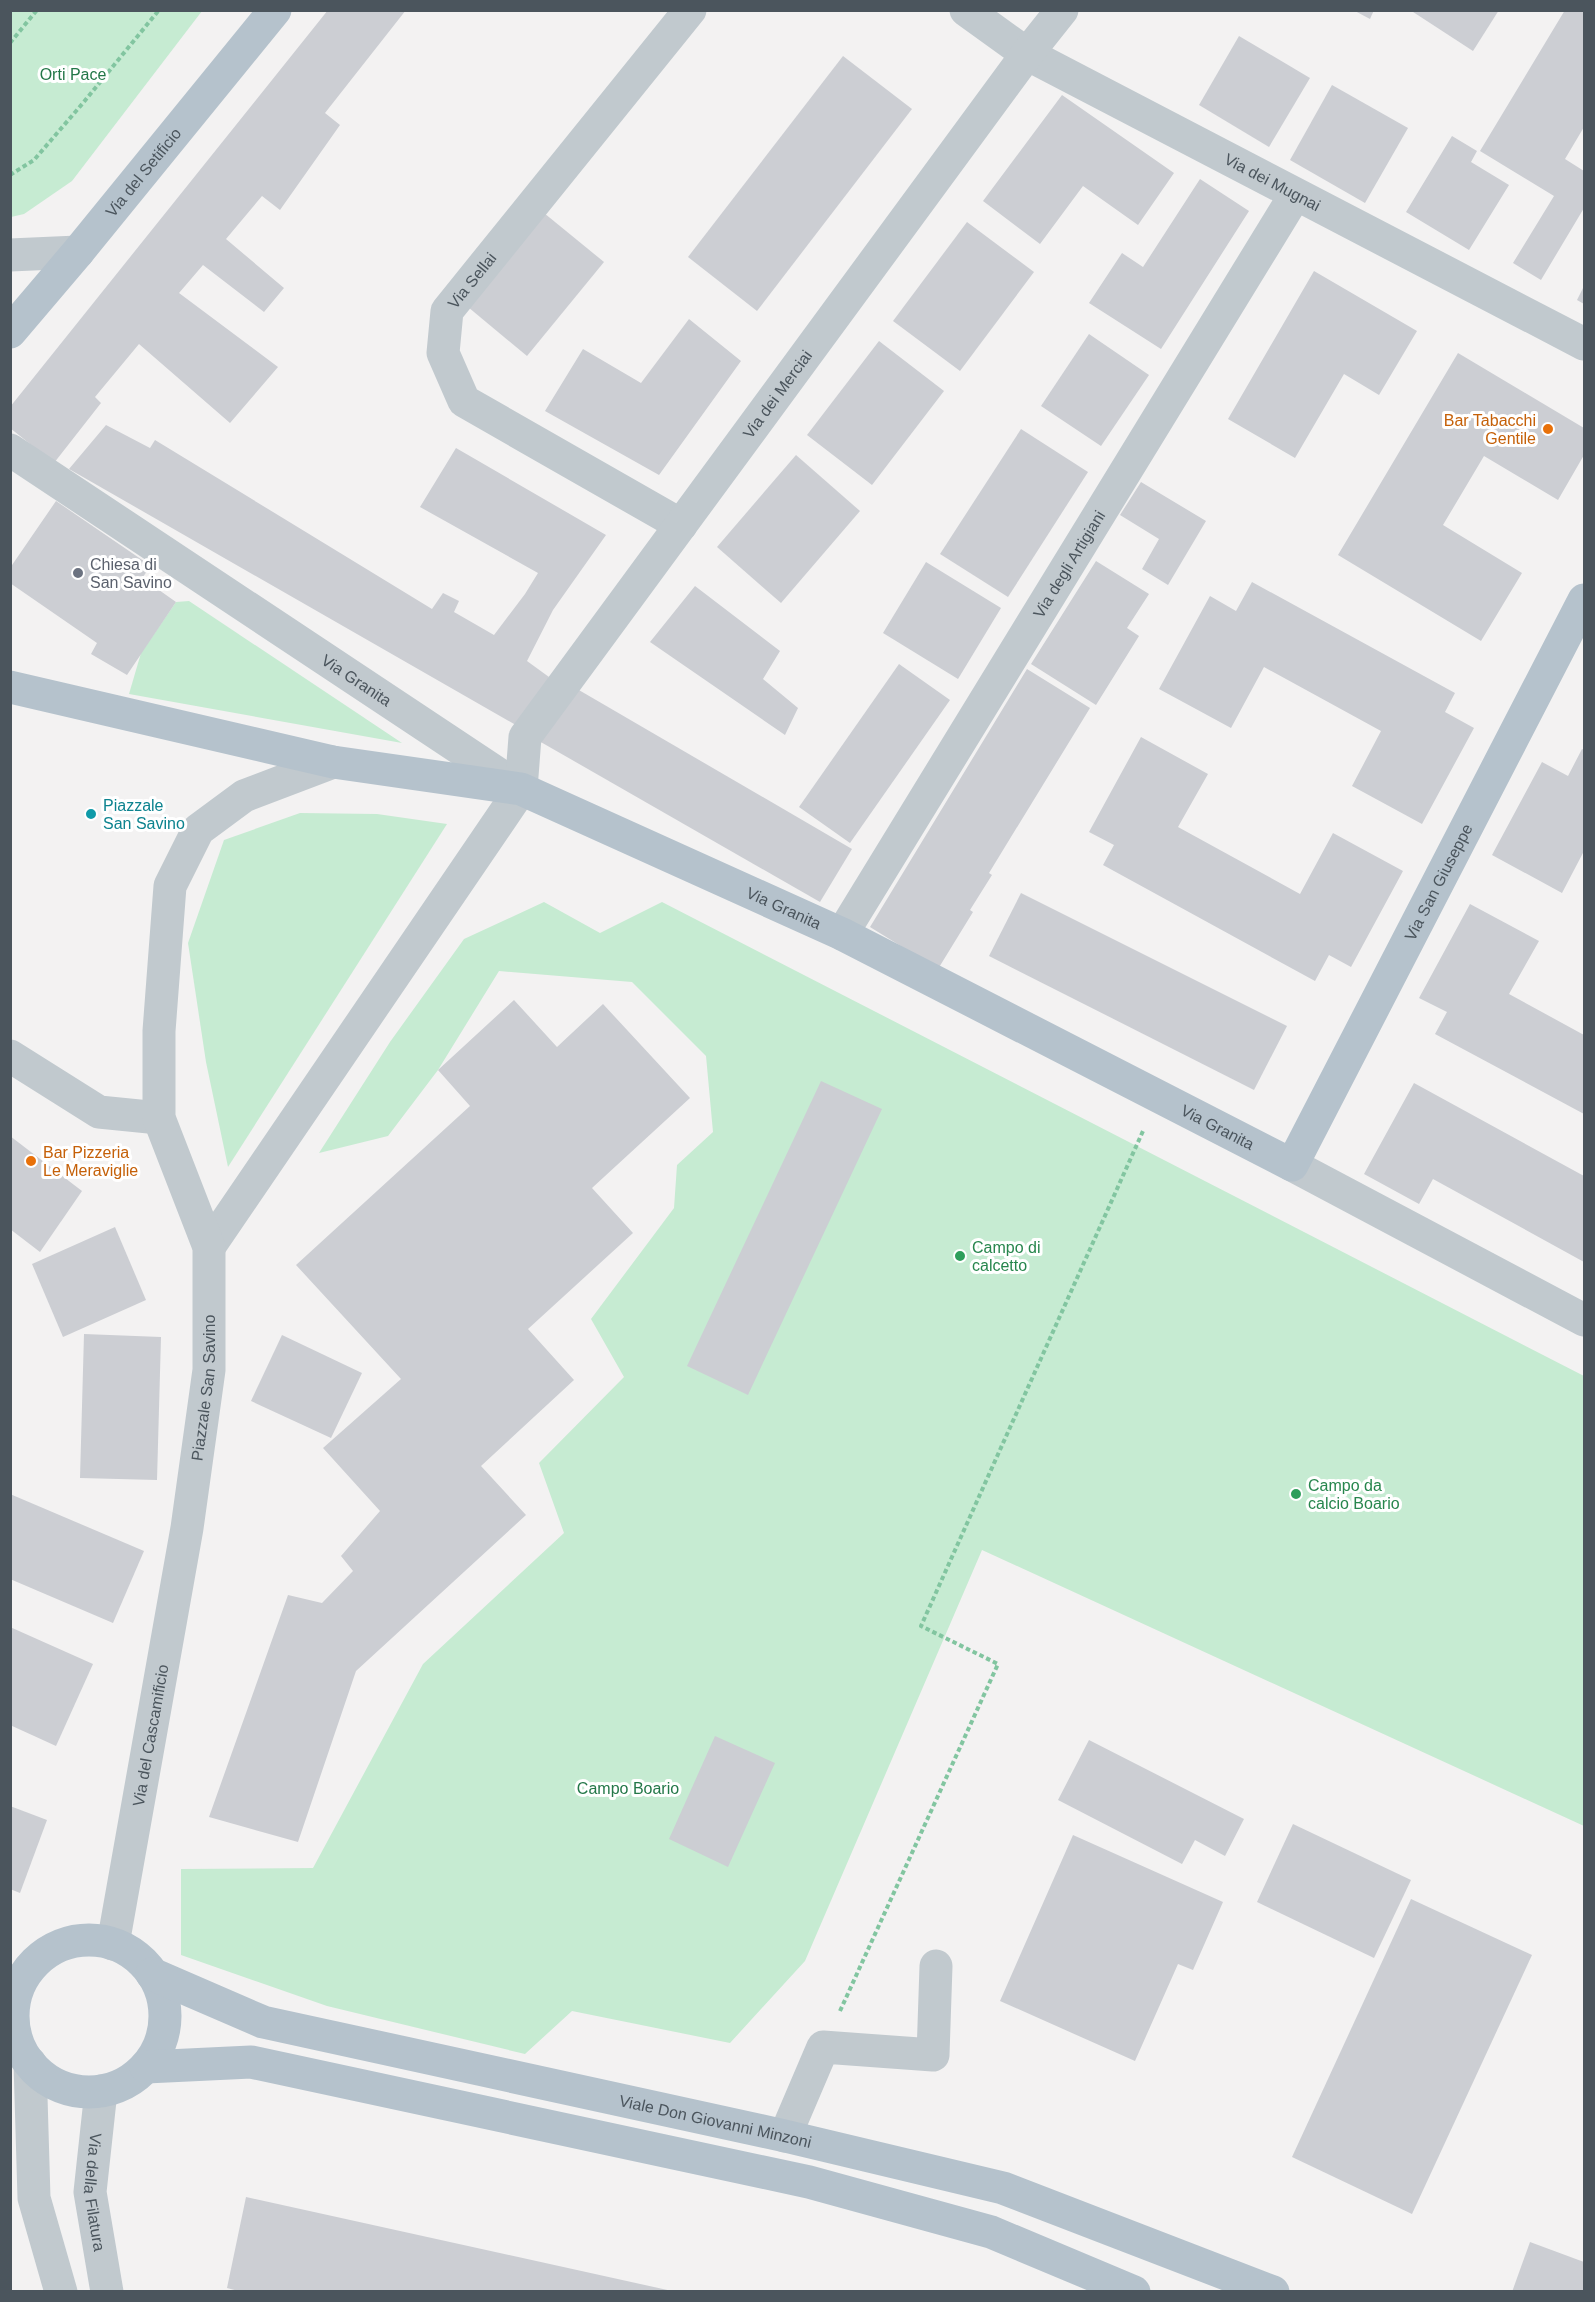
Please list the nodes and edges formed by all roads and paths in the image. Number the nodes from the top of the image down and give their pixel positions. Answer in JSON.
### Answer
{"nodes":[{"id":1,"x":36,"y":10,"type":"edge"},
{"id":2,"x":159,"y":10,"type":"edge"},
{"id":3,"x":275,"y":10,"type":"edge"},
{"id":4,"x":690,"y":10,"type":"edge"},
{"id":5,"x":966,"y":10,"type":"edge"},
{"id":6,"x":1062,"y":10,"type":"edge"},
{"id":7,"x":10,"y":43,"type":"edge"},
{"id":8,"x":1027,"y":54,"type":"junction"},
{"id":9,"x":10,"y":175,"type":"edge"},
{"id":10,"x":1295,"y":195,"type":"junction"},
{"id":11,"x":78,"y":252,"type":"junction"},
{"id":12,"x":10,"y":255,"type":"edge"},
{"id":13,"x":10,"y":332,"type":"edge"},
{"id":14,"x":1584,"y":344,"type":"edge"},
{"id":15,"x":10,"y":450,"type":"edge"},
{"id":16,"x":681,"y":525,"type":"junction"},
{"id":17,"x":1584,"y":600,"type":"edge"},
{"id":18,"x":10,"y":687,"type":"edge"},
{"id":19,"x":333,"y":762,"type":"junction"},
{"id":20,"x":521,"y":789,"type":"junction"},
{"id":21,"x":843,"y":934,"type":"junction"},
{"id":22,"x":10,"y":1056,"type":"edge"},
{"id":23,"x":1159,"y":1096,"type":"junction"},
{"id":24,"x":159,"y":1118,"type":"junction"},
{"id":25,"x":1292,"y":1165,"type":"junction"},
{"id":26,"x":208,"y":1247,"type":"junction"},
{"id":27,"x":1584,"y":1320,"type":"edge"},
{"id":28,"x":187,"y":1528,"type":"joint"},
{"id":29,"x":113,"y":1944,"type":"junction"},
{"id":30,"x":25,"y":1956,"type":"edge"},
{"id":31,"x":936,"y":1966,"type":"dead end"},
{"id":32,"x":152,"y":1974,"type":"junction"},
{"id":33,"x":13,"y":2031,"type":"edge"},
{"id":34,"x":823,"y":2047,"type":"junction"},
{"id":35,"x":30,"y":2063,"type":"junction"},
{"id":36,"x":146,"y":2067,"type":"junction"},
{"id":37,"x":101,"y":2091,"type":"junction"},
{"id":38,"x":785,"y":2136,"type":"junction"},
{"id":39,"x":22,"y":2197,"type":"edge"},
{"id":40,"x":61,"y":2292,"type":"edge"},
{"id":41,"x":107,"y":2292,"type":"edge"},
{"id":42,"x":1134,"y":2292,"type":"edge"},
{"id":43,"x":1273,"y":2292,"type":"edge"}],
"edges":[{"from":1,"to":7,"type":"path"},
{"from":2,"to":9,"type":"path"},
{"from":3,"to":11,"type":"main road","name":"Via del Setificio"},
{"from":4,"to":16,"type":"street","name":"Via Sellai"},
{"from":5,"to":8,"type":"street","name":"Via dei Mugnai"},
{"from":6,"to":8,"type":"street","name":"Via dei Merciai"},
{"from":8,"to":10,"type":"street","name":"Via dei Mugnai"},
{"from":8,"to":16,"type":"street","name":"Via dei Merciai"},
{"from":10,"to":14,"type":"street","name":"Via dei Mugnai"},
{"from":10,"to":21,"type":"street","name":"Via degli Artigiani"},
{"from":11,"to":12,"type":"street"},
{"from":11,"to":13,"type":"main road","name":"Via del Setificio"},
{"from":15,"to":20,"type":"street","name":"Via Granita"},
{"from":16,"to":20,"type":"street","name":"Via dei Merciai"},
{"from":17,"to":25,"type":"main road","name":"Via San Giuseppe"},
{"from":18,"to":19,"type":"main road","name":"Piazzale San Savino"},
{"from":19,"to":20,"type":"main road","name":"Piazzale San Savino"},
{"from":19,"to":24,"type":"street","name":"Piazzale San Savino"},
{"from":20,"to":21,"type":"main road","name":"Via Granita"},
{"from":20,"to":26,"type":"street"},
{"from":21,"to":23,"type":"main road","name":"Via Granita"},
{"from":22,"to":24,"type":"street"},
{"from":23,"to":25,"type":"main road","name":"Via Granita"},
{"from":23,"to":34,"type":"path"},
{"from":24,"to":26,"type":"street","name":"Piazzale San Savino"},
{"from":25,"to":27,"type":"street","name":"Via Granita"},
{"from":26,"to":28,"type":"street","name":"Piazzale San Savino"},
{"from":28,"to":29,"type":"street","name":"Via del Cascamificio"},
{"from":29,"to":30,"type":"main road","name":"Viale Don Giovanni Minzoni"},
{"from":29,"to":32,"type":"main road","name":"Viale Don Giovanni Minzoni"},
{"from":30,"to":33,"type":"main road","name":"Viale Don Giovanni Minzoni"},
{"from":31,"to":34,"type":"street"},
{"from":32,"to":36,"type":"main road","name":"Viale Don Giovanni Minzoni"},
{"from":32,"to":38,"type":"main road","name":"Viale Don Giovanni Minzoni"},
{"from":33,"to":35,"type":"main road","name":"Viale Don Giovanni Minzoni"},
{"from":34,"to":38,"type":"street"},
{"from":35,"to":37,"type":"main road","name":"Viale Don Giovanni Minzoni"},
{"from":35,"to":39,"type":"street"},
{"from":36,"to":37,"type":"main road","name":"Viale Don Giovanni Minzoni"},
{"from":36,"to":42,"type":"main road"},
{"from":37,"to":41,"type":"street","name":"Via della Filatura"},
{"from":38,"to":43,"type":"main road","name":"Viale Don Giovanni Minzoni"},
{"from":39,"to":40,"type":"street"}]}
